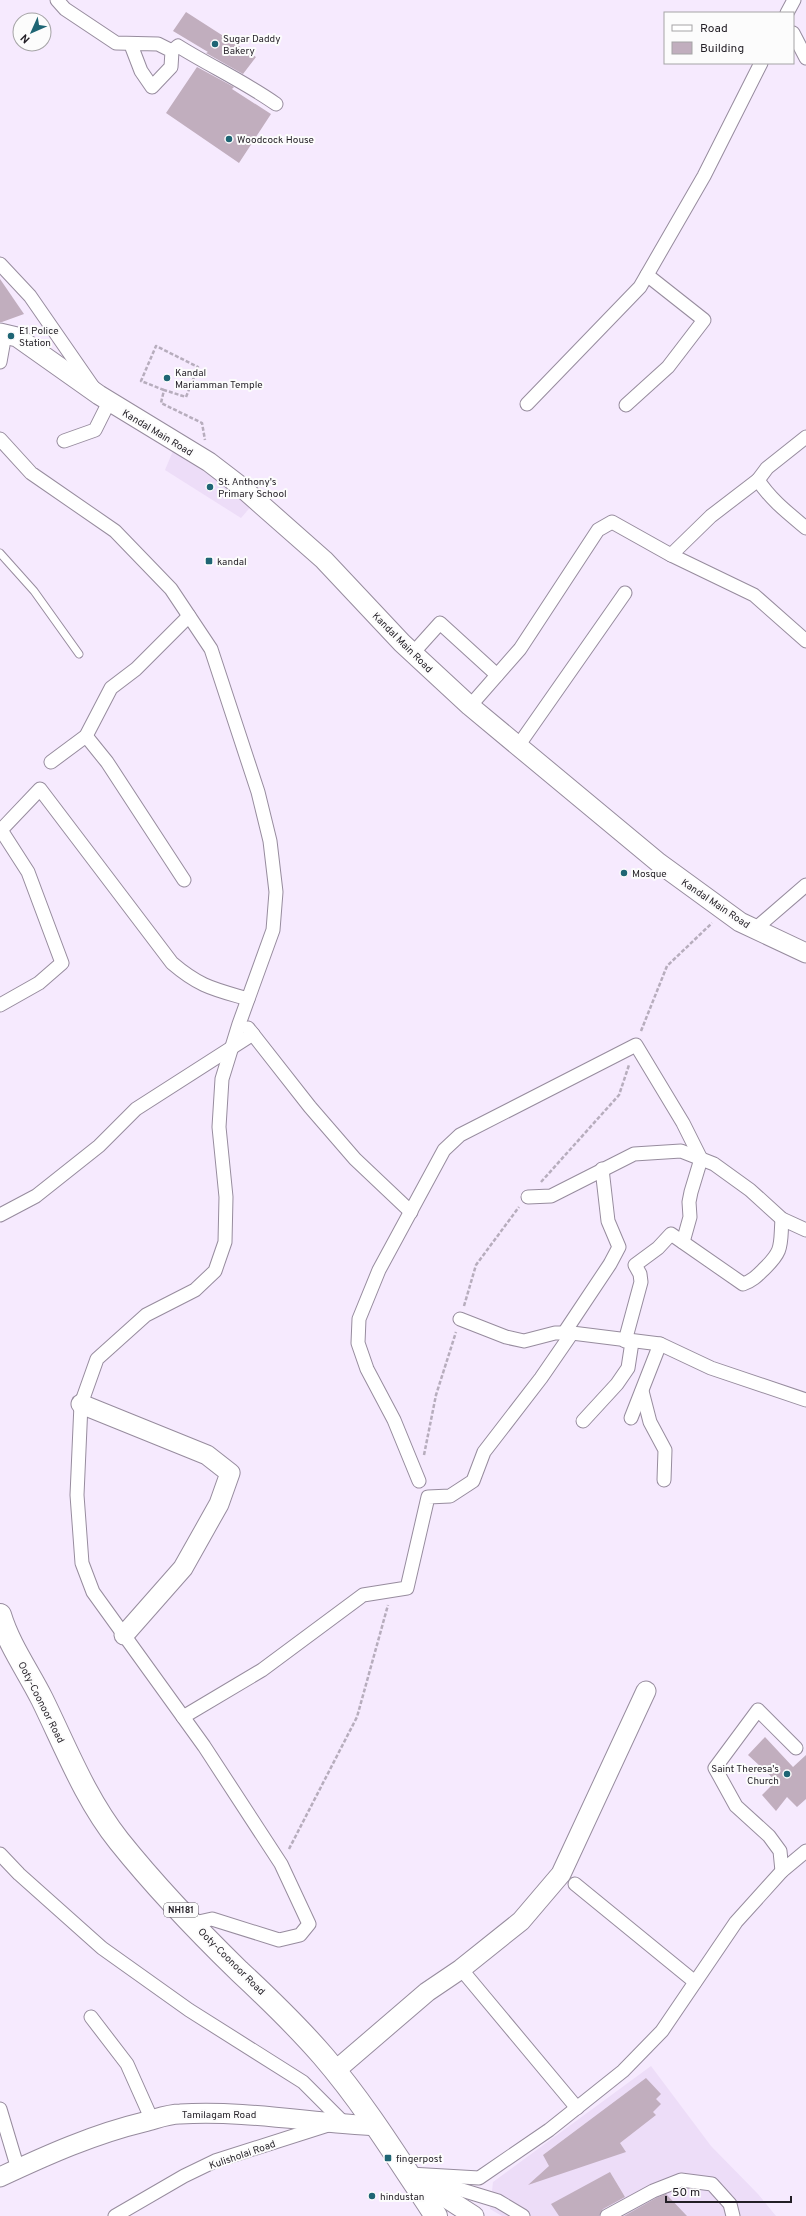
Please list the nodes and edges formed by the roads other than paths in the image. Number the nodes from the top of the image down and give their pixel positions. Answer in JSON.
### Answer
{"nodes":[{"id":1,"x":56,"y":0,"type":"edge"},
{"id":2,"x":794,"y":0,"type":"edge"},
{"id":3,"x":788,"y":12,"type":"edge"},
{"id":4,"x":794,"y":35,"type":"edge"},
{"id":5,"x":131,"y":45,"type":"junction"},
{"id":6,"x":172,"y":51,"type":"junction"},
{"id":7,"x":806,"y":58,"type":"edge"},
{"id":8,"x":760,"y":64,"type":"edge"},
{"id":9,"x":276,"y":104,"type":"dead end"},
{"id":10,"x":0,"y":264,"type":"edge"},
{"id":11,"x":647,"y":275,"type":"junction"},
{"id":12,"x":3,"y":334,"type":"edge"},
{"id":13,"x":0,"y":362,"type":"edge"},
{"id":14,"x":104,"y":399,"type":"junction"},
{"id":15,"x":527,"y":404,"type":"dead end"},
{"id":16,"x":626,"y":405,"type":"dead end"},
{"id":17,"x":806,"y":437,"type":"edge"},
{"id":18,"x":0,"y":438,"type":"edge"},
{"id":19,"x":64,"y":441,"type":"dead end"},
{"id":20,"x":758,"y":480,"type":"junction"},
{"id":21,"x":806,"y":528,"type":"edge"},
{"id":22,"x":0,"y":554,"type":"edge"},
{"id":23,"x":671,"y":555,"type":"junction"},
{"id":24,"x":625,"y":593,"type":"dead end"},
{"id":25,"x":189,"y":616,"type":"junction"},
{"id":26,"x":806,"y":641,"type":"edge"},
{"id":27,"x":413,"y":653,"type":"junction"},
{"id":28,"x":80,"y":654,"type":"dead end"},
{"id":29,"x":497,"y":675,"type":"junction"},
{"id":30,"x":470,"y":706,"type":"junction"},
{"id":31,"x":86,"y":736,"type":"junction"},
{"id":32,"x":518,"y":746,"type":"junction"},
{"id":33,"x":51,"y":762,"type":"dead end"},
{"id":34,"x":184,"y":880,"type":"dead end"},
{"id":35,"x":806,"y":885,"type":"edge"},
{"id":36,"x":755,"y":929,"type":"junction"},
{"id":37,"x":806,"y":953,"type":"edge"},
{"id":38,"x":248,"y":999,"type":"junction"},
{"id":39,"x":0,"y":1005,"type":"edge"},
{"id":40,"x":241,"y":1018,"type":"junction"},
{"id":41,"x":253,"y":1034,"type":"junction"},
{"id":42,"x":232,"y":1046,"type":"junction"},
{"id":43,"x":701,"y":1159,"type":"junction"},
{"id":44,"x":602,"y":1169,"type":"junction"},
{"id":45,"x":528,"y":1197,"type":"road end"},
{"id":46,"x":411,"y":1212,"type":"junction"},
{"id":47,"x":0,"y":1215,"type":"edge"},
{"id":48,"x":782,"y":1219,"type":"junction"},
{"id":49,"x":806,"y":1230,"type":"edge"},
{"id":50,"x":683,"y":1242,"type":"junction"},
{"id":51,"x":460,"y":1319,"type":"road end"},
{"id":52,"x":568,"y":1333,"type":"junction"},
{"id":53,"x":628,"y":1341,"type":"junction"},
{"id":54,"x":660,"y":1344,"type":"junction"},
{"id":55,"x":642,"y":1391,"type":"junction"},
{"id":56,"x":806,"y":1400,"type":"edge"},
{"id":57,"x":81,"y":1404,"type":"junction"},
{"id":58,"x":631,"y":1418,"type":"dead end"},
{"id":59,"x":583,"y":1421,"type":"dead end"},
{"id":60,"x":664,"y":1480,"type":"dead end"},
{"id":61,"x":419,"y":1481,"type":"road end"},
{"id":62,"x":0,"y":1615,"type":"edge"},
{"id":63,"x":124,"y":1635,"type":"junction"},
{"id":64,"x":646,"y":1691,"type":"dead end"},
{"id":65,"x":183,"y":1717,"type":"junction"},
{"id":66,"x":796,"y":1748,"type":"dead end"},
{"id":67,"x":806,"y":1851,"type":"edge"},
{"id":68,"x":0,"y":1854,"type":"edge"},
{"id":69,"x":782,"y":1871,"type":"junction"},
{"id":70,"x":575,"y":1884,"type":"dead end"},
{"id":71,"x":194,"y":1923,"type":"junction"},
{"id":72,"x":461,"y":1969,"type":"junction"},
{"id":73,"x":695,"y":1982,"type":"junction"},
{"id":74,"x":91,"y":2018,"type":"dead end"},
{"id":75,"x":335,"y":2071,"type":"junction"},
{"id":76,"x":577,"y":2108,"type":"junction"},
{"id":77,"x":0,"y":2109,"type":"edge"},
{"id":78,"x":152,"y":2120,"type":"junction"},
{"id":79,"x":338,"y":2124,"type":"junction"},
{"id":80,"x":376,"y":2126,"type":"junction"},
{"id":81,"x":18,"y":2169,"type":"junction"},
{"id":82,"x":408,"y":2174,"type":"junction"},
{"id":83,"x":0,"y":2177,"type":"edge"},
{"id":84,"x":115,"y":2216,"type":"edge"},
{"id":85,"x":436,"y":2216,"type":"edge"},
{"id":86,"x":474,"y":2216,"type":"edge"},
{"id":87,"x":523,"y":2216,"type":"edge"},
{"id":88,"x":607,"y":2216,"type":"edge"},
{"id":89,"x":733,"y":2216,"type":"edge"}],
"edges":[{"from":1,"to":5,"type":"street"},
{"from":2,"to":3,"type":"street"},
{"from":4,"to":7,"type":"street"},
{"from":5,"to":6,"type":"street"},
{"from":5,"to":6,"type":"street"},
{"from":6,"to":9,"type":"street"},
{"from":8,"to":11,"type":"street"},
{"from":10,"to":14,"type":"street"},
{"from":11,"to":15,"type":"street"},
{"from":11,"to":16,"type":"street"},
{"from":12,"to":13,"type":"street"},
{"from":12,"to":14,"type":"street","name":"Kandal Main Road"},
{"from":14,"to":19,"type":"street"},
{"from":14,"to":27,"type":"street","name":"Kandal Main Road"},
{"from":17,"to":20,"type":"street"},
{"from":18,"to":25,"type":"street"},
{"from":20,"to":21,"type":"street"},
{"from":20,"to":23,"type":"street"},
{"from":22,"to":28,"type":"lane"},
{"from":23,"to":26,"type":"street"},
{"from":23,"to":29,"type":"street"},
{"from":24,"to":32,"type":"street"},
{"from":25,"to":31,"type":"street"},
{"from":25,"to":38,"type":"street"},
{"from":27,"to":29,"type":"street"},
{"from":27,"to":30,"type":"street","name":"Kandal Main Road"},
{"from":29,"to":30,"type":"street"},
{"from":30,"to":32,"type":"street","name":"Kandal Main Road"},
{"from":31,"to":33,"type":"street"},
{"from":31,"to":34,"type":"street"},
{"from":32,"to":36,"type":"street","name":"Kandal Main Road"},
{"from":35,"to":36,"type":"street"},
{"from":36,"to":37,"type":"street","name":"Kandal Main Road"},
{"from":38,"to":39,"type":"street"},
{"from":38,"to":40,"type":"street"},
{"from":40,"to":41,"type":"street"},
{"from":40,"to":42,"type":"street"},
{"from":41,"to":42,"type":"street"},
{"from":41,"to":46,"type":"street"},
{"from":42,"to":47,"type":"street"},
{"from":42,"to":57,"type":"street"},
{"from":43,"to":44,"type":"street"},
{"from":43,"to":46,"type":"street"},
{"from":43,"to":48,"type":"street"},
{"from":43,"to":50,"type":"street"},
{"from":44,"to":45,"type":"street"},
{"from":44,"to":52,"type":"street"},
{"from":46,"to":61,"type":"street"},
{"from":48,"to":49,"type":"street"},
{"from":48,"to":50,"type":"street"},
{"from":50,"to":53,"type":"street"},
{"from":51,"to":52,"type":"street"},
{"from":52,"to":53,"type":"street"},
{"from":52,"to":65,"type":"street"},
{"from":53,"to":54,"type":"street"},
{"from":53,"to":59,"type":"street"},
{"from":54,"to":55,"type":"street"},
{"from":54,"to":56,"type":"street"},
{"from":55,"to":58,"type":"street"},
{"from":55,"to":60,"type":"street"},
{"from":57,"to":63,"type":"street"},
{"from":57,"to":63,"type":"street"},
{"from":62,"to":71,"type":"highway","name":"Ooty-Coonoor Road","number":"NH181"},
{"from":63,"to":65,"type":"street"},
{"from":64,"to":72,"type":"street"},
{"from":65,"to":71,"type":"street"},
{"from":66,"to":69,"type":"street"},
{"from":67,"to":69,"type":"street"},
{"from":68,"to":79,"type":"street"},
{"from":69,"to":73,"type":"street"},
{"from":70,"to":73,"type":"street"},
{"from":71,"to":75,"type":"highway","name":"Ooty-Coonoor Road","number":"NH181"},
{"from":72,"to":75,"type":"street"},
{"from":72,"to":76,"type":"street"},
{"from":73,"to":76,"type":"street"},
{"from":74,"to":78,"type":"street"},
{"from":75,"to":80,"type":"highway","name":"Ooty-Coonoor Road","number":"NH181"},
{"from":76,"to":82,"type":"street"},
{"from":77,"to":81,"type":"street"},
{"from":78,"to":79,"type":"street","name":"Tamilagam Road"},
{"from":78,"to":81,"type":"street","name":"Tamilagam Road"},
{"from":79,"to":80,"type":"street","name":"Tamilagam Road"},
{"from":79,"to":84,"type":"street","name":"Kulisholai Road"},
{"from":80,"to":82,"type":"highway","name":"Ooty-Coonoor Road","number":"NH181"},
{"from":81,"to":83,"type":"street","name":"Tamilagam Road"},
{"from":82,"to":85,"type":"highway","number":"NH181"},
{"from":82,"to":86,"type":"street"},
{"from":82,"to":87,"type":"street"},
{"from":88,"to":89,"type":"street"}]}
